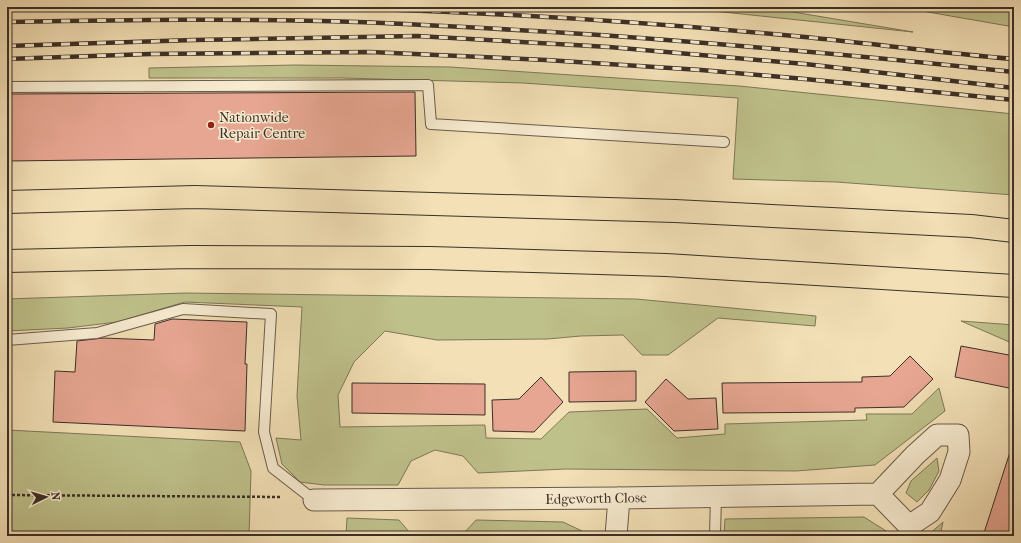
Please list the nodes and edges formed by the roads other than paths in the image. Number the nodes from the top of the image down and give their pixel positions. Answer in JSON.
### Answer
{"nodes":[{"id":1,"x":7,"y":87,"type":"edge"},
{"id":2,"x":724,"y":142,"type":"dead end"},
{"id":3,"x":7,"y":202,"type":"edge"},
{"id":4,"x":1014,"y":231,"type":"edge"},
{"id":5,"x":7,"y":261,"type":"edge"},
{"id":6,"x":1014,"y":286,"type":"edge"},
{"id":7,"x":7,"y":340,"type":"edge"},
{"id":8,"x":878,"y":494,"type":"dead end"},
{"id":9,"x":716,"y":496,"type":"junction"},
{"id":10,"x":619,"y":498,"type":"junction"},
{"id":11,"x":314,"y":500,"type":"joint"},
{"id":12,"x":616,"y":536,"type":"edge"},
{"id":13,"x":715,"y":536,"type":"edge"}],
"edges":[{"from":1,"to":2,"type":"lane"},
{"from":3,"to":4,"type":"highway"},
{"from":5,"to":6,"type":"highway"},
{"from":7,"to":11,"type":"lane"},
{"from":8,"to":9,"type":"street","name":"Edgeworth Close"},
{"from":9,"to":10,"type":"street","name":"Edgeworth Close"},
{"from":9,"to":13,"type":"lane"},
{"from":10,"to":11,"type":"street","name":"Edgeworth Close"},
{"from":10,"to":12,"type":"street"}]}
